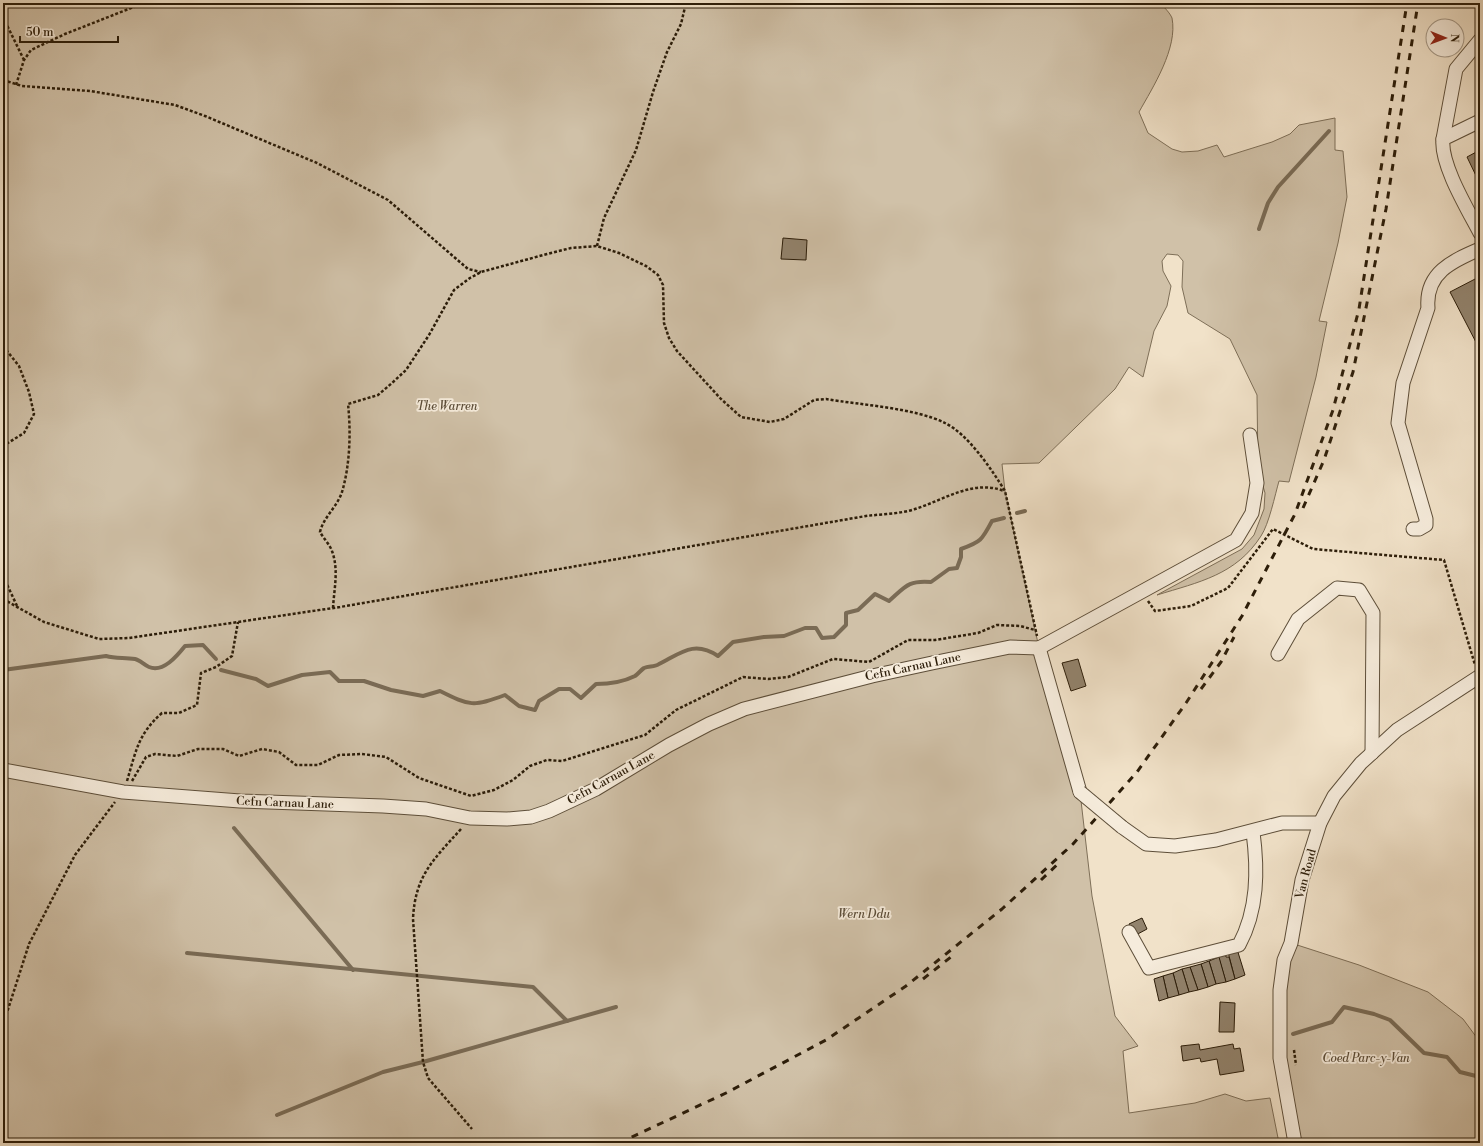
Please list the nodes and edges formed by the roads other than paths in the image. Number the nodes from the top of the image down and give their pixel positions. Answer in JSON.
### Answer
{"nodes":[{"id":1,"x":1480,"y":40,"type":"edge"},
{"id":2,"x":1480,"y":121,"type":"edge"},
{"id":3,"x":1443,"y":139,"type":"junction"},
{"id":4,"x":1480,"y":233,"type":"edge"},
{"id":5,"x":1480,"y":249,"type":"edge"},
{"id":6,"x":1250,"y":435,"type":"dead end"},
{"id":7,"x":1413,"y":529,"type":"dead end"},
{"id":8,"x":1039,"y":648,"type":"junction"},
{"id":9,"x":1278,"y":654,"type":"dead end"},
{"id":10,"x":1479,"y":676,"type":"edge"},
{"id":11,"x":1372,"y":753,"type":"junction"},
{"id":12,"x":3,"y":770,"type":"edge"},
{"id":13,"x":1320,"y":823,"type":"junction"},
{"id":14,"x":1253,"y":832,"type":"junction"},
{"id":15,"x":1129,"y":932,"type":"dead end"},
{"id":16,"x":1295,"y":1143,"type":"edge"}],
"edges":[{"from":1,"to":3,"type":"street"},
{"from":2,"to":3,"type":"street"},
{"from":3,"to":4,"type":"street"},
{"from":5,"to":7,"type":"street"},
{"from":6,"to":8,"type":"street"},
{"from":8,"to":12,"type":"street","name":"Cefn Carnau Lane"},
{"from":8,"to":14,"type":"street","bridge":true},
{"from":9,"to":11,"type":"street"},
{"from":10,"to":11,"type":"street","name":"Van Road"},
{"from":11,"to":13,"type":"street","name":"Van Road"},
{"from":13,"to":14,"type":"street"},
{"from":13,"to":16,"type":"street","name":"Van Road"},
{"from":14,"to":15,"type":"street"}]}
